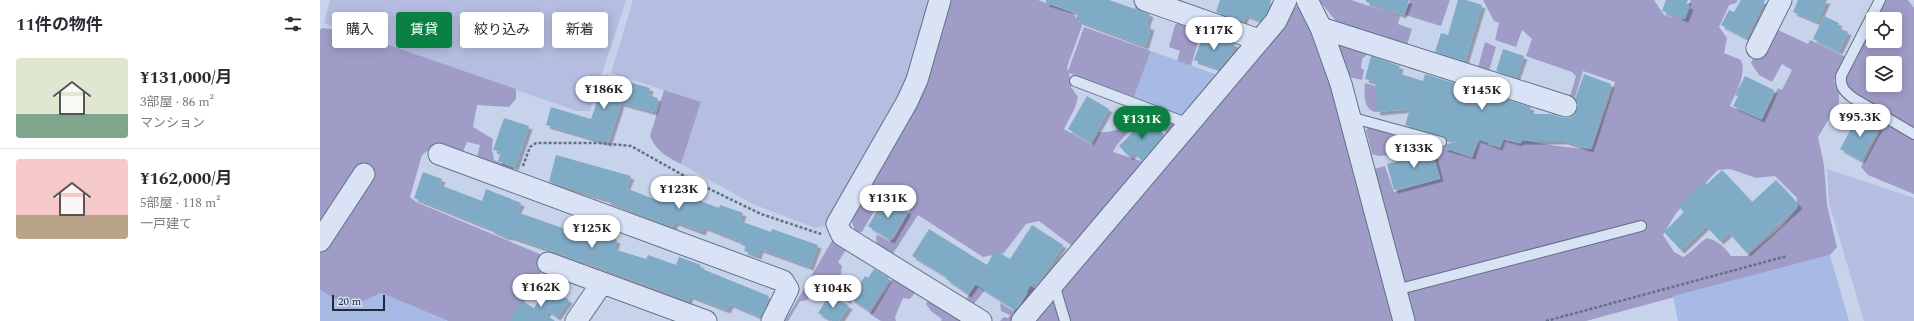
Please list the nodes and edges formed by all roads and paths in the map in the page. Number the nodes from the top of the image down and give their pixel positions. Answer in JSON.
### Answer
{"nodes":[{"id":1,"x":940,"y":0,"type":"edge"},
{"id":2,"x":1145,"y":0,"type":"edge"},
{"id":3,"x":1286,"y":0,"type":"edge"},
{"id":4,"x":1307,"y":0,"type":"edge"},
{"id":5,"x":1781,"y":0,"type":"edge"},
{"id":6,"x":1880,"y":0,"type":"edge"},
{"id":7,"x":1321,"y":28,"type":"junction"},
{"id":8,"x":1260,"y":40,"type":"junction"},
{"id":9,"x":1757,"y":48,"type":"dead end"},
{"id":10,"x":1075,"y":81,"type":"dead end"},
{"id":11,"x":1566,"y":106,"type":"dead end"},
{"id":12,"x":1350,"y":117,"type":"junction"},
{"id":13,"x":1189,"y":124,"type":"junction"},
{"id":14,"x":1914,"y":134,"type":"edge"},
{"id":15,"x":1441,"y":142,"type":"dead end"},
{"id":16,"x":439,"y":154,"type":"dead end"},
{"id":17,"x":364,"y":174,"type":"dead end"},
{"id":18,"x":517,"y":183,"type":"junction"},
{"id":19,"x":837,"y":224,"type":"junction"},
{"id":20,"x":1641,"y":226,"type":"dead end"},
{"id":21,"x":320,"y":242,"type":"edge"},
{"id":22,"x":1787,"y":256,"type":"dead end"},
{"id":23,"x":548,"y":262,"type":"dead end"},
{"id":24,"x":602,"y":283,"type":"junction"},
{"id":25,"x":1054,"y":284,"type":"junction"},
{"id":26,"x":1396,"y":290,"type":"junction"},
{"id":27,"x":576,"y":321,"type":"edge"},
{"id":28,"x":706,"y":321,"type":"edge"},
{"id":29,"x":772,"y":321,"type":"edge"},
{"id":30,"x":981,"y":321,"type":"edge"},
{"id":31,"x":1022,"y":321,"type":"edge"},
{"id":32,"x":1065,"y":321,"type":"edge"},
{"id":33,"x":1404,"y":321,"type":"edge"},
{"id":34,"x":1546,"y":321,"type":"edge"}],
"edges":[{"from":1,"to":19,"type":"street"},
{"from":2,"to":8,"type":"street"},
{"from":3,"to":8,"type":"street"},
{"from":4,"to":7,"type":"street"},
{"from":5,"to":9,"type":"street"},
{"from":6,"to":14,"type":"lane"},
{"from":7,"to":11,"type":"street"},
{"from":7,"to":12,"type":"street"},
{"from":8,"to":13,"type":"street"},
{"from":10,"to":13,"type":"lane"},
{"from":12,"to":15,"type":"lane"},
{"from":12,"to":26,"type":"street"},
{"from":13,"to":25,"type":"street"},
{"from":16,"to":18,"type":"street"},
{"from":17,"to":21,"type":"street"},
{"from":18,"to":19,"type":"path"},
{"from":18,"to":29,"type":"street"},
{"from":19,"to":30,"type":"street"},
{"from":20,"to":26,"type":"lane"},
{"from":22,"to":34,"type":"path"},
{"from":23,"to":24,"type":"street"},
{"from":24,"to":27,"type":"street"},
{"from":24,"to":28,"type":"street"},
{"from":25,"to":31,"type":"street"},
{"from":25,"to":32,"type":"lane"},
{"from":26,"to":33,"type":"street"}]}
